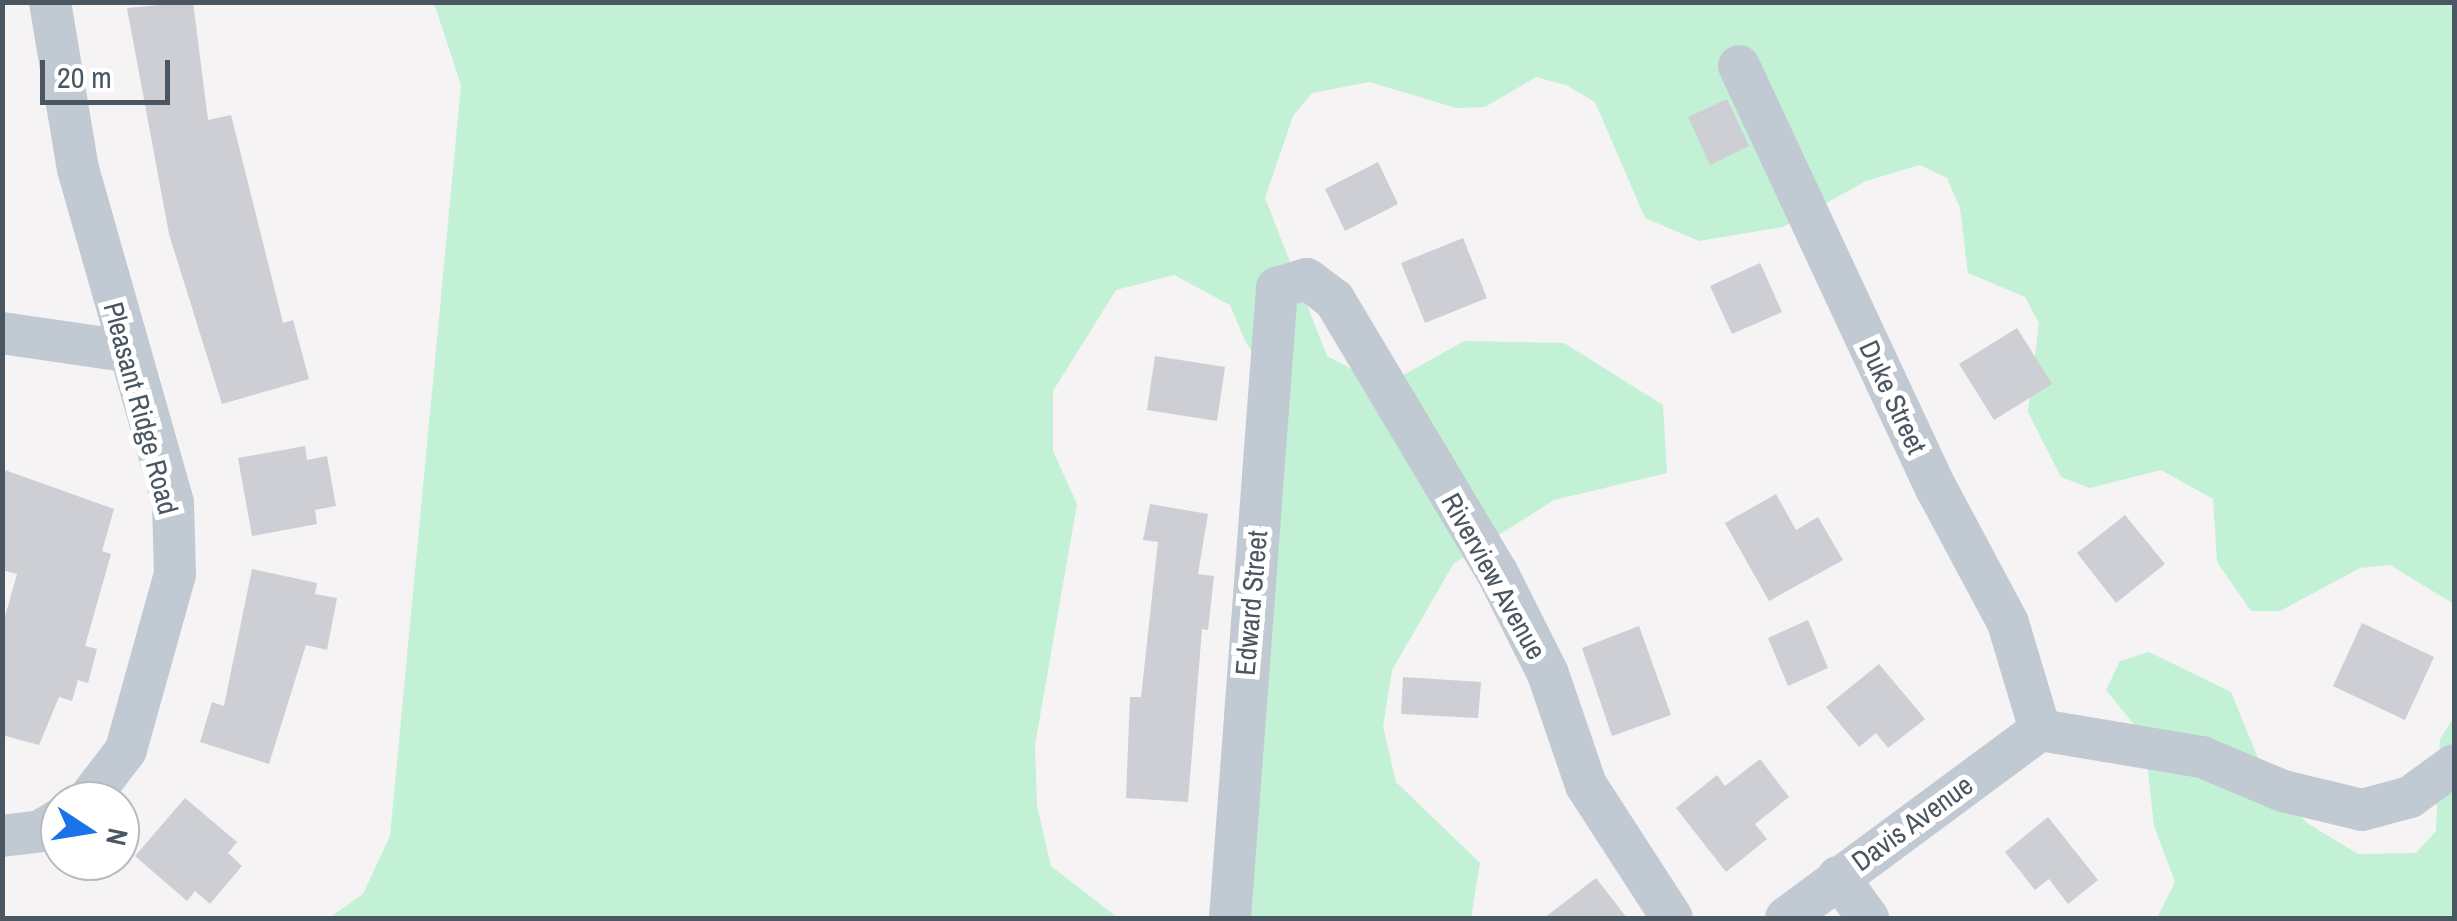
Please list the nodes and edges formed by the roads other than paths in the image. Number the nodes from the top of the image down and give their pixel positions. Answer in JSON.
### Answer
{"nodes":[{"id":1,"x":50,"y":2,"type":"edge"},
{"id":2,"x":1739,"y":66,"type":"dead end"},
{"id":3,"x":1277,"y":288,"type":"joint"},
{"id":4,"x":2,"y":333,"type":"edge"},
{"id":5,"x":125,"y":351,"type":"junction"},
{"id":6,"x":2040,"y":730,"type":"junction"},
{"id":7,"x":2454,"y":766,"type":"edge"},
{"id":8,"x":103,"y":781,"type":"edge"},
{"id":9,"x":40,"y":831,"type":"edge"},
{"id":10,"x":2,"y":836,"type":"edge"},
{"id":11,"x":1838,"y":877,"type":"junction"},
{"id":12,"x":1230,"y":918,"type":"edge"},
{"id":13,"x":1672,"y":918,"type":"edge"},
{"id":14,"x":1786,"y":918,"type":"edge"},
{"id":15,"x":1868,"y":918,"type":"edge"}],
"edges":[{"from":1,"to":5,"type":"street","name":"Pleasant Ridge Road"},
{"from":2,"to":6,"type":"street","name":"Duke Street"},
{"from":3,"to":12,"type":"street","name":"Edward Street"},
{"from":3,"to":13,"type":"street","name":"Riverview Avenue"},
{"from":4,"to":5,"type":"street"},
{"from":5,"to":8,"type":"street","name":"Pleasant Ridge Road"},
{"from":6,"to":7,"type":"street"},
{"from":6,"to":11,"type":"street","name":"Davis Avenue"},
{"from":9,"to":10,"type":"street"},
{"from":11,"to":14,"type":"street","name":"Davis Avenue"},
{"from":11,"to":15,"type":"street"}]}
